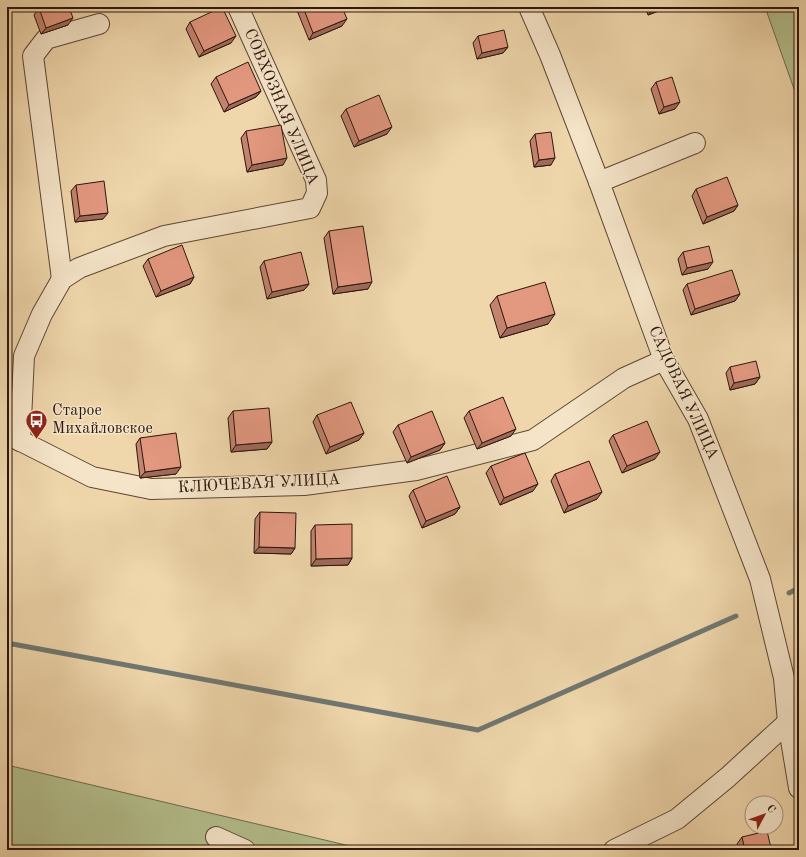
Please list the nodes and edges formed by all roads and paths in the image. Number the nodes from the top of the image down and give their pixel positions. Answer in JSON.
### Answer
{"nodes":[{"id":1,"x":238,"y":7,"type":"edge"},
{"id":2,"x":529,"y":7,"type":"edge"},
{"id":3,"x":99,"y":24,"type":"dead end"},
{"id":4,"x":695,"y":143,"type":"dead end"},
{"id":5,"x":599,"y":182,"type":"junction"},
{"id":6,"x":62,"y":279,"type":"junction"},
{"id":7,"x":664,"y":360,"type":"junction"},
{"id":8,"x":14,"y":438,"type":"edge"},
{"id":9,"x":788,"y":722,"type":"junction"},
{"id":10,"x":799,"y":788,"type":"edge"},
{"id":11,"x":216,"y":837,"type":"dead end"},
{"id":12,"x":245,"y":850,"type":"edge"},
{"id":13,"x":614,"y":850,"type":"edge"}],
"edges":[{"from":1,"to":6,"type":"street","name":"СОВХОЗНАЯ УЛИЦА"},
{"from":2,"to":5,"type":"street","name":"САДОВАЯ УЛИЦА"},
{"from":3,"to":6,"type":"street"},
{"from":4,"to":5,"type":"street"},
{"from":5,"to":7,"type":"street","name":"САДОВАЯ УЛИЦА"},
{"from":6,"to":8,"type":"street","name":"СОВХОЗНАЯ УЛИЦА"},
{"from":7,"to":8,"type":"street","name":"КЛЮЧЕВАЯ УЛИЦА"},
{"from":7,"to":9,"type":"street","name":"САДОВАЯ УЛИЦА"},
{"from":9,"to":10,"type":"street","name":"САДОВАЯ УЛИЦА"},
{"from":9,"to":13,"type":"street"},
{"from":11,"to":12,"type":"street"}]}
